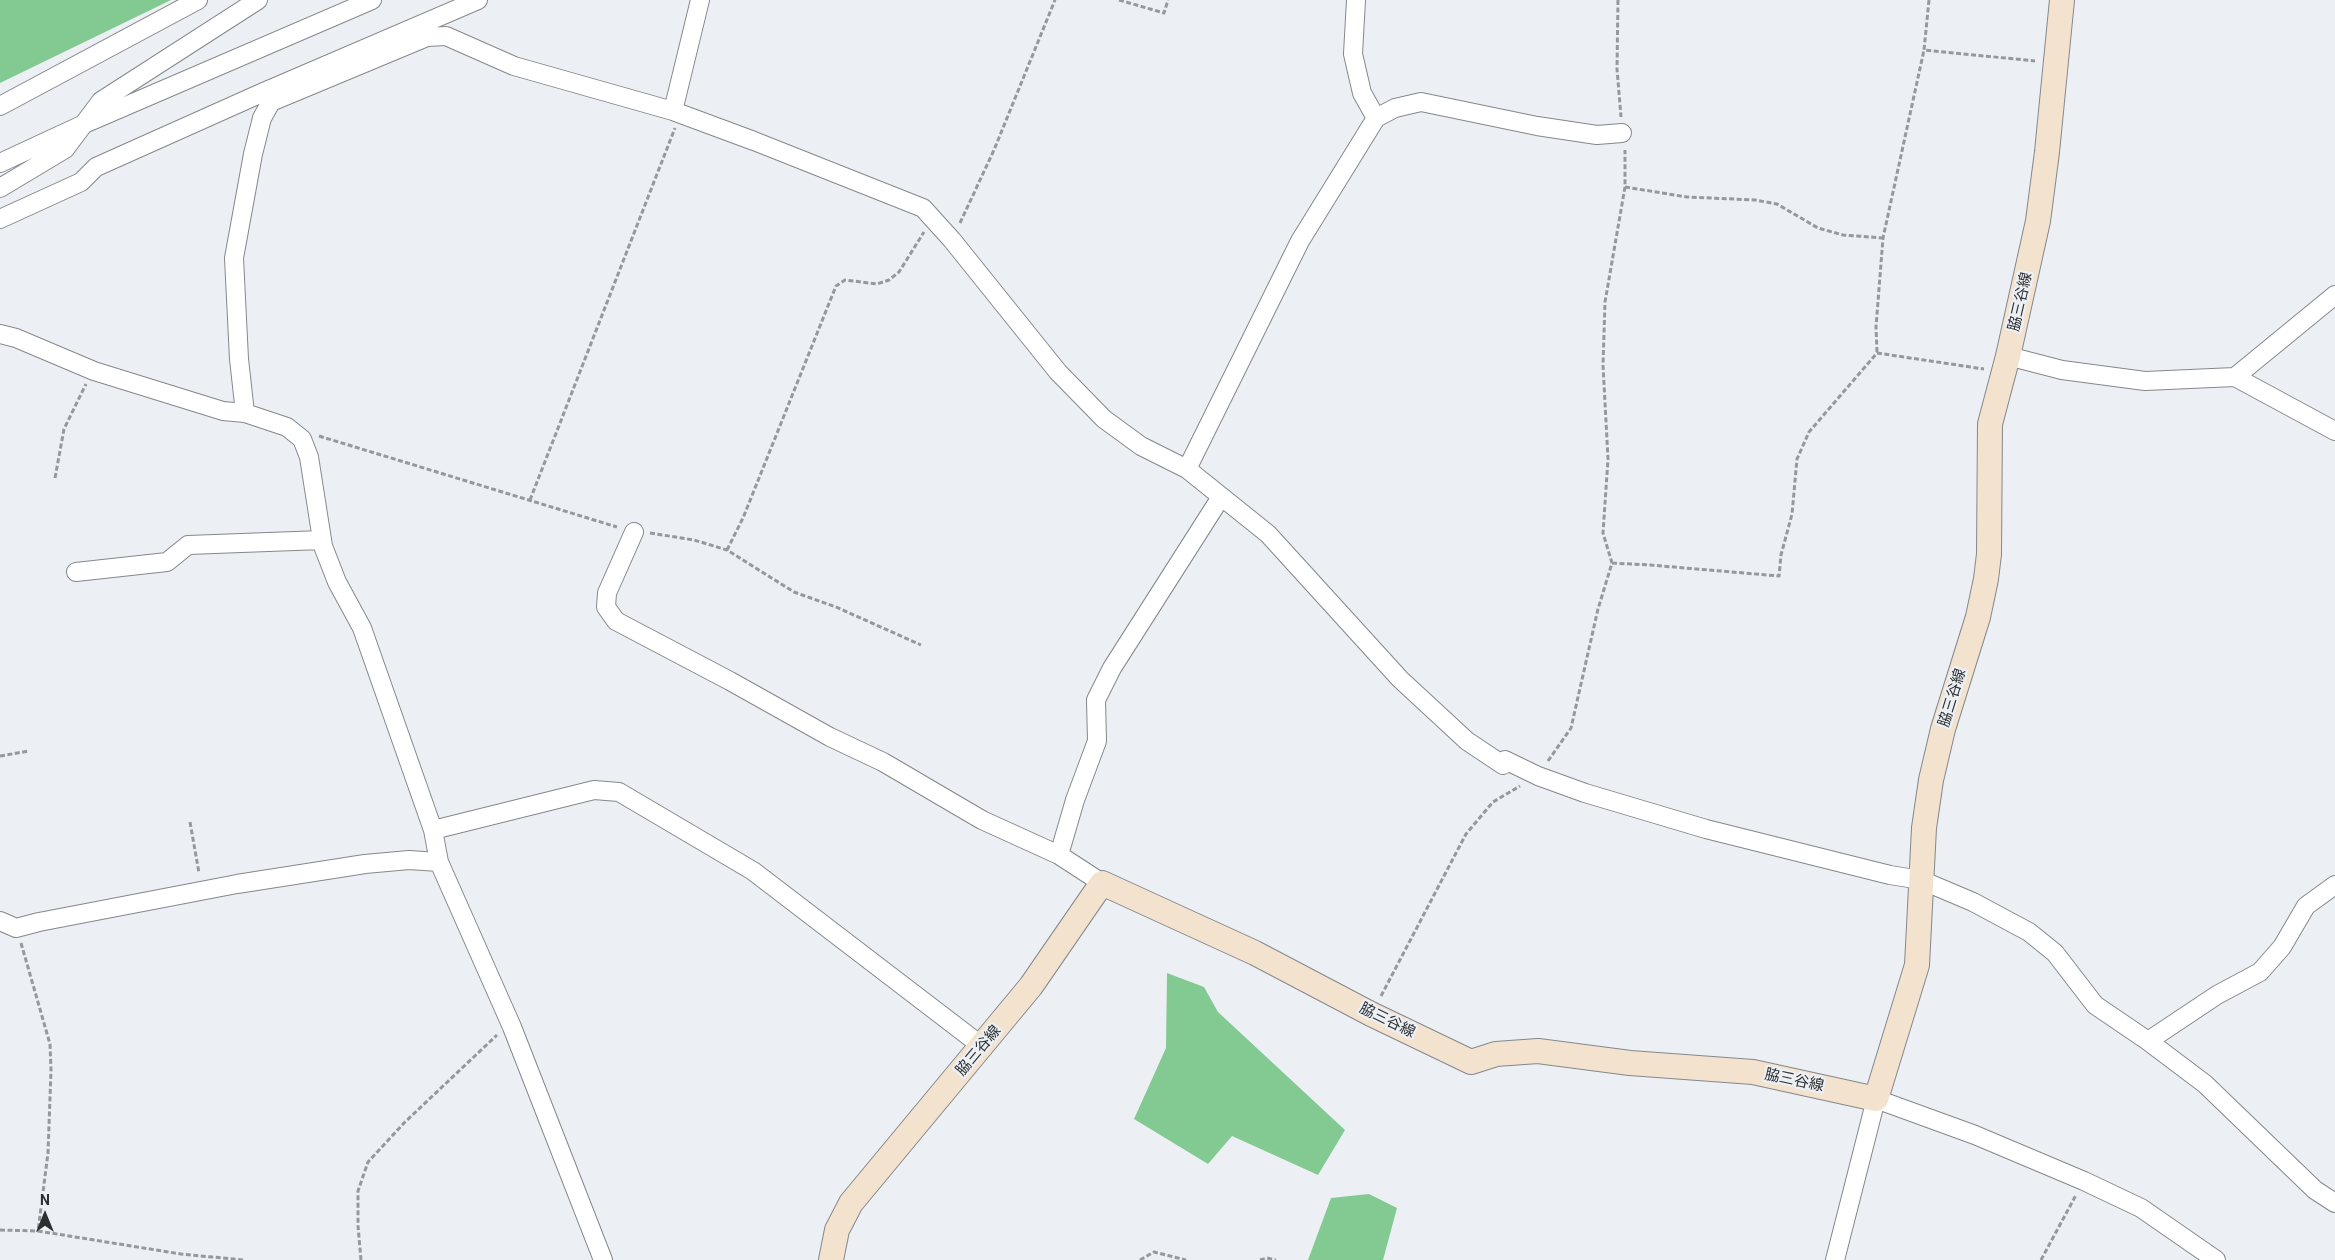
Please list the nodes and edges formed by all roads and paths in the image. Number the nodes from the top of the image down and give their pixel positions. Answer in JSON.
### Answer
{"nodes":[{"id":1,"x":198,"y":0,"type":"edge"},
{"id":2,"x":258,"y":0,"type":"edge"},
{"id":3,"x":372,"y":0,"type":"edge"},
{"id":4,"x":478,"y":0,"type":"edge"},
{"id":5,"x":700,"y":0,"type":"edge"},
{"id":6,"x":1055,"y":0,"type":"edge"},
{"id":7,"x":1118,"y":0,"type":"edge"},
{"id":8,"x":1168,"y":0,"type":"edge"},
{"id":9,"x":1356,"y":0,"type":"edge"},
{"id":10,"x":1618,"y":0,"type":"edge"},
{"id":11,"x":1930,"y":0,"type":"edge"},
{"id":12,"x":2062,"y":0,"type":"edge"},
{"id":13,"x":1924,"y":50,"type":"junction"},
{"id":14,"x":2056,"y":63,"type":"junction"},
{"id":15,"x":268,"y":96,"type":"junction"},
{"id":16,"x":0,"y":106,"type":"edge"},
{"id":17,"x":677,"y":112,"type":"junction"},
{"id":18,"x":1376,"y":118,"type":"junction"},
{"id":19,"x":84,"y":124,"type":"junction"},
{"id":20,"x":1622,"y":133,"type":"junction"},
{"id":21,"x":0,"y":163,"type":"edge"},
{"id":22,"x":1625,"y":187,"type":"junction"},
{"id":23,"x":0,"y":188,"type":"edge"},
{"id":24,"x":0,"y":219,"type":"edge"},
{"id":25,"x":934,"y":221,"type":"junction"},
{"id":26,"x":1883,"y":238,"type":"junction"},
{"id":27,"x":952,"y":240,"type":"junction"},
{"id":28,"x":2335,"y":295,"type":"edge"},
{"id":29,"x":0,"y":334,"type":"edge"},
{"id":30,"x":1877,"y":353,"type":"junction"},
{"id":31,"x":2006,"y":365,"type":"junction"},
{"id":32,"x":94,"y":371,"type":"junction"},
{"id":33,"x":2235,"y":378,"type":"junction"},
{"id":34,"x":245,"y":413,"type":"junction"},
{"id":35,"x":2335,"y":431,"type":"edge"},
{"id":36,"x":1188,"y":469,"type":"junction"},
{"id":37,"x":55,"y":478,"type":"dead end"},
{"id":38,"x":1221,"y":497,"type":"junction"},
{"id":39,"x":530,"y":500,"type":"dead end"},
{"id":40,"x":634,"y":532,"type":"dead end"},
{"id":41,"x":322,"y":540,"type":"junction"},
{"id":42,"x":727,"y":550,"type":"dead end"},
{"id":43,"x":1612,"y":563,"type":"junction"},
{"id":44,"x":76,"y":572,"type":"dead end"},
{"id":45,"x":29,"y":751,"type":"dead end"},
{"id":46,"x":0,"y":756,"type":"edge"},
{"id":47,"x":1538,"y":776,"type":"junction"},
{"id":48,"x":190,"y":822,"type":"dead end"},
{"id":49,"x":433,"y":830,"type":"junction"},
{"id":50,"x":1059,"y":855,"type":"junction"},
{"id":51,"x":439,"y":862,"type":"junction"},
{"id":52,"x":1921,"y":880,"type":"junction"},
{"id":53,"x":1102,"y":883,"type":"junction"},
{"id":54,"x":2335,"y":885,"type":"edge"},
{"id":55,"x":203,"y":891,"type":"junction"},
{"id":56,"x":0,"y":921,"type":"edge"},
{"id":57,"x":16,"y":928,"type":"junction"},
{"id":58,"x":1371,"y":1014,"type":"junction"},
{"id":59,"x":510,"y":1023,"type":"junction"},
{"id":60,"x":2148,"y":1041,"type":"junction"},
{"id":61,"x":983,"y":1047,"type":"junction"},
{"id":62,"x":1876,"y":1100,"type":"junction"},
{"id":63,"x":2084,"y":1181,"type":"junction"},
{"id":64,"x":2335,"y":1204,"type":"edge"},
{"id":65,"x":0,"y":1230,"type":"edge"},
{"id":66,"x":38,"y":1231,"type":"junction"},
{"id":67,"x":242,"y":1260,"type":"edge"},
{"id":68,"x":361,"y":1260,"type":"edge"},
{"id":69,"x":603,"y":1260,"type":"edge"},
{"id":70,"x":831,"y":1260,"type":"edge"},
{"id":71,"x":1140,"y":1260,"type":"edge"},
{"id":72,"x":1186,"y":1260,"type":"edge"},
{"id":73,"x":1260,"y":1260,"type":"edge"},
{"id":74,"x":1276,"y":1260,"type":"edge"},
{"id":75,"x":1835,"y":1260,"type":"edge"},
{"id":76,"x":2041,"y":1260,"type":"edge"},
{"id":77,"x":2216,"y":1260,"type":"edge"}],
"edges":[{"from":1,"to":16,"type":"street"},
{"from":2,"to":19,"type":"street"},
{"from":3,"to":19,"type":"street"},
{"from":4,"to":15,"type":"street"},
{"from":5,"to":17,"type":"street"},
{"from":6,"to":27,"type":"path"},
{"from":7,"to":8,"type":"path"},
{"from":9,"to":18,"type":"street"},
{"from":10,"to":20,"type":"path"},
{"from":11,"to":13,"type":"path"},
{"from":12,"to":14,"type":"main road","name":"脇三谷線"},
{"from":13,"to":14,"type":"path"},
{"from":13,"to":26,"type":"path"},
{"from":14,"to":31,"type":"main road","name":"脇三谷線"},
{"from":15,"to":17,"type":"street"},
{"from":15,"to":24,"type":"street"},
{"from":15,"to":34,"type":"street"},
{"from":17,"to":25,"type":"street"},
{"from":17,"to":39,"type":"path"},
{"from":18,"to":20,"type":"street"},
{"from":18,"to":36,"type":"street"},
{"from":19,"to":21,"type":"street"},
{"from":19,"to":23,"type":"street"},
{"from":20,"to":22,"type":"path"},
{"from":22,"to":26,"type":"path"},
{"from":22,"to":43,"type":"path"},
{"from":25,"to":27,"type":"street"},
{"from":25,"to":42,"type":"path"},
{"from":26,"to":30,"type":"path"},
{"from":27,"to":36,"type":"street"},
{"from":28,"to":33,"type":"street"},
{"from":29,"to":32,"type":"street"},
{"from":30,"to":31,"type":"path"},
{"from":30,"to":43,"type":"path"},
{"from":31,"to":33,"type":"street"},
{"from":31,"to":52,"type":"main road","name":"脇三谷線"},
{"from":32,"to":34,"type":"street"},
{"from":32,"to":37,"type":"path"},
{"from":33,"to":35,"type":"street"},
{"from":34,"to":41,"type":"street"},
{"from":36,"to":38,"type":"street"},
{"from":38,"to":47,"type":"street"},
{"from":38,"to":50,"type":"street"},
{"from":40,"to":50,"type":"street"},
{"from":41,"to":44,"type":"street"},
{"from":41,"to":49,"type":"street"},
{"from":43,"to":47,"type":"path"},
{"from":45,"to":46,"type":"path"},
{"from":47,"to":52,"type":"street"},
{"from":47,"to":58,"type":"path"},
{"from":48,"to":55,"type":"path"},
{"from":49,"to":51,"type":"street"},
{"from":49,"to":61,"type":"street"},
{"from":50,"to":53,"type":"street"},
{"from":51,"to":55,"type":"street"},
{"from":51,"to":59,"type":"street"},
{"from":52,"to":60,"type":"street"},
{"from":52,"to":62,"type":"main road","name":"脇三谷線"},
{"from":53,"to":58,"type":"main road","name":"脇三谷線"},
{"from":53,"to":61,"type":"main road","name":"脇三谷線"},
{"from":54,"to":60,"type":"street"},
{"from":55,"to":57,"type":"street"},
{"from":56,"to":57,"type":"street"},
{"from":57,"to":66,"type":"path"},
{"from":58,"to":62,"type":"main road","name":"脇三谷線"},
{"from":59,"to":68,"type":"path"},
{"from":59,"to":69,"type":"street"},
{"from":60,"to":64,"type":"street"},
{"from":61,"to":70,"type":"main road","name":"脇三谷線"},
{"from":62,"to":63,"type":"street"},
{"from":62,"to":75,"type":"street"},
{"from":63,"to":76,"type":"path"},
{"from":63,"to":77,"type":"street"},
{"from":65,"to":66,"type":"path"},
{"from":66,"to":67,"type":"path"},
{"from":71,"to":72,"type":"path"},
{"from":73,"to":74,"type":"path"}]}
